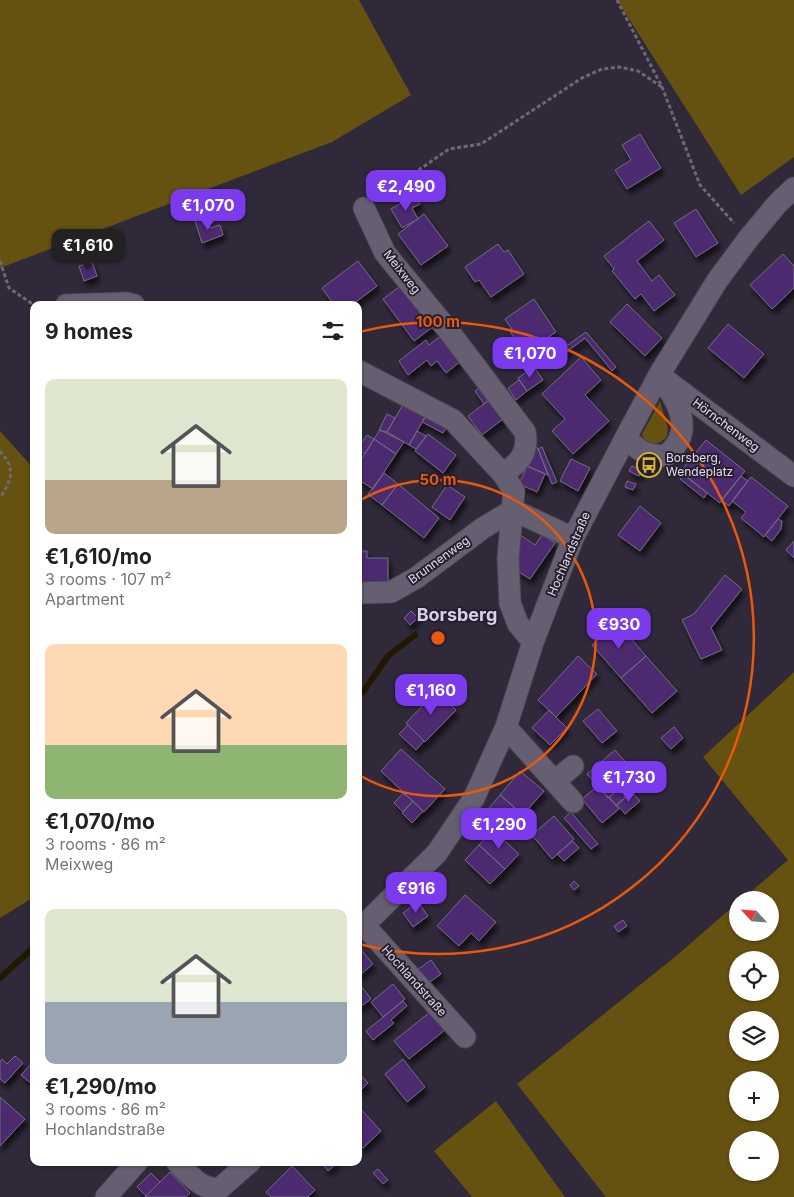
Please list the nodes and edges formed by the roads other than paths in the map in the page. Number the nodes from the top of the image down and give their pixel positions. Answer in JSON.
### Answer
{"nodes":[{"id":1,"x":794,"y":188,"type":"edge"},
{"id":2,"x":364,"y":208,"type":"road end"},
{"id":3,"x":362,"y":373,"type":"edge"},
{"id":4,"x":659,"y":374,"type":"junction"},
{"id":5,"x":626,"y":437,"type":"junction"},
{"id":6,"x":503,"y":474,"type":"junction"},
{"id":7,"x":794,"y":476,"type":"edge"},
{"id":8,"x":513,"y":510,"type":"junction"},
{"id":9,"x":573,"y":538,"type":"junction"},
{"id":10,"x":362,"y":593,"type":"edge"},
{"id":11,"x":533,"y":642,"type":"junction"},
{"id":12,"x":506,"y":727,"type":"junction"},
{"id":13,"x":573,"y":766,"type":"dead end"},
{"id":14,"x":555,"y":780,"type":"junction"},
{"id":15,"x":573,"y":802,"type":"dead end"},
{"id":16,"x":362,"y":927,"type":"edge"},
{"id":17,"x":362,"y":929,"type":"edge"},
{"id":18,"x":465,"y":1037,"type":"dead end"},
{"id":19,"x":133,"y":1166,"type":"edge"},
{"id":20,"x":182,"y":1166,"type":"edge"},
{"id":21,"x":246,"y":1166,"type":"edge"},
{"id":22,"x":106,"y":1197,"type":"edge"}],
"edges":[{"from":1,"to":4,"type":"street","name":"Hochlandstraße"},
{"from":2,"to":6,"type":"street","name":"Meixweg"},
{"from":3,"to":6,"type":"street"},
{"from":4,"to":5,"type":"street","name":"Hochlandstraße"},
{"from":4,"to":5,"type":"street"},
{"from":4,"to":7,"type":"street","name":"Hörnchenweg"},
{"from":5,"to":9,"type":"street","name":"Hochlandstraße"},
{"from":6,"to":8,"type":"street"},
{"from":8,"to":9,"type":"street"},
{"from":8,"to":10,"type":"street","name":"Brunnenweg"},
{"from":8,"to":11,"type":"street"},
{"from":9,"to":11,"type":"street","name":"Hochlandstraße"},
{"from":11,"to":12,"type":"street","name":"Hochlandstraße"},
{"from":12,"to":14,"type":"street"},
{"from":12,"to":16,"type":"street","name":"Hochlandstraße"},
{"from":13,"to":14,"type":"street"},
{"from":14,"to":15,"type":"street"},
{"from":17,"to":18,"type":"street","name":"Hochlandstraße"},
{"from":19,"to":22,"type":"street"},
{"from":20,"to":21,"type":"street"}]}
